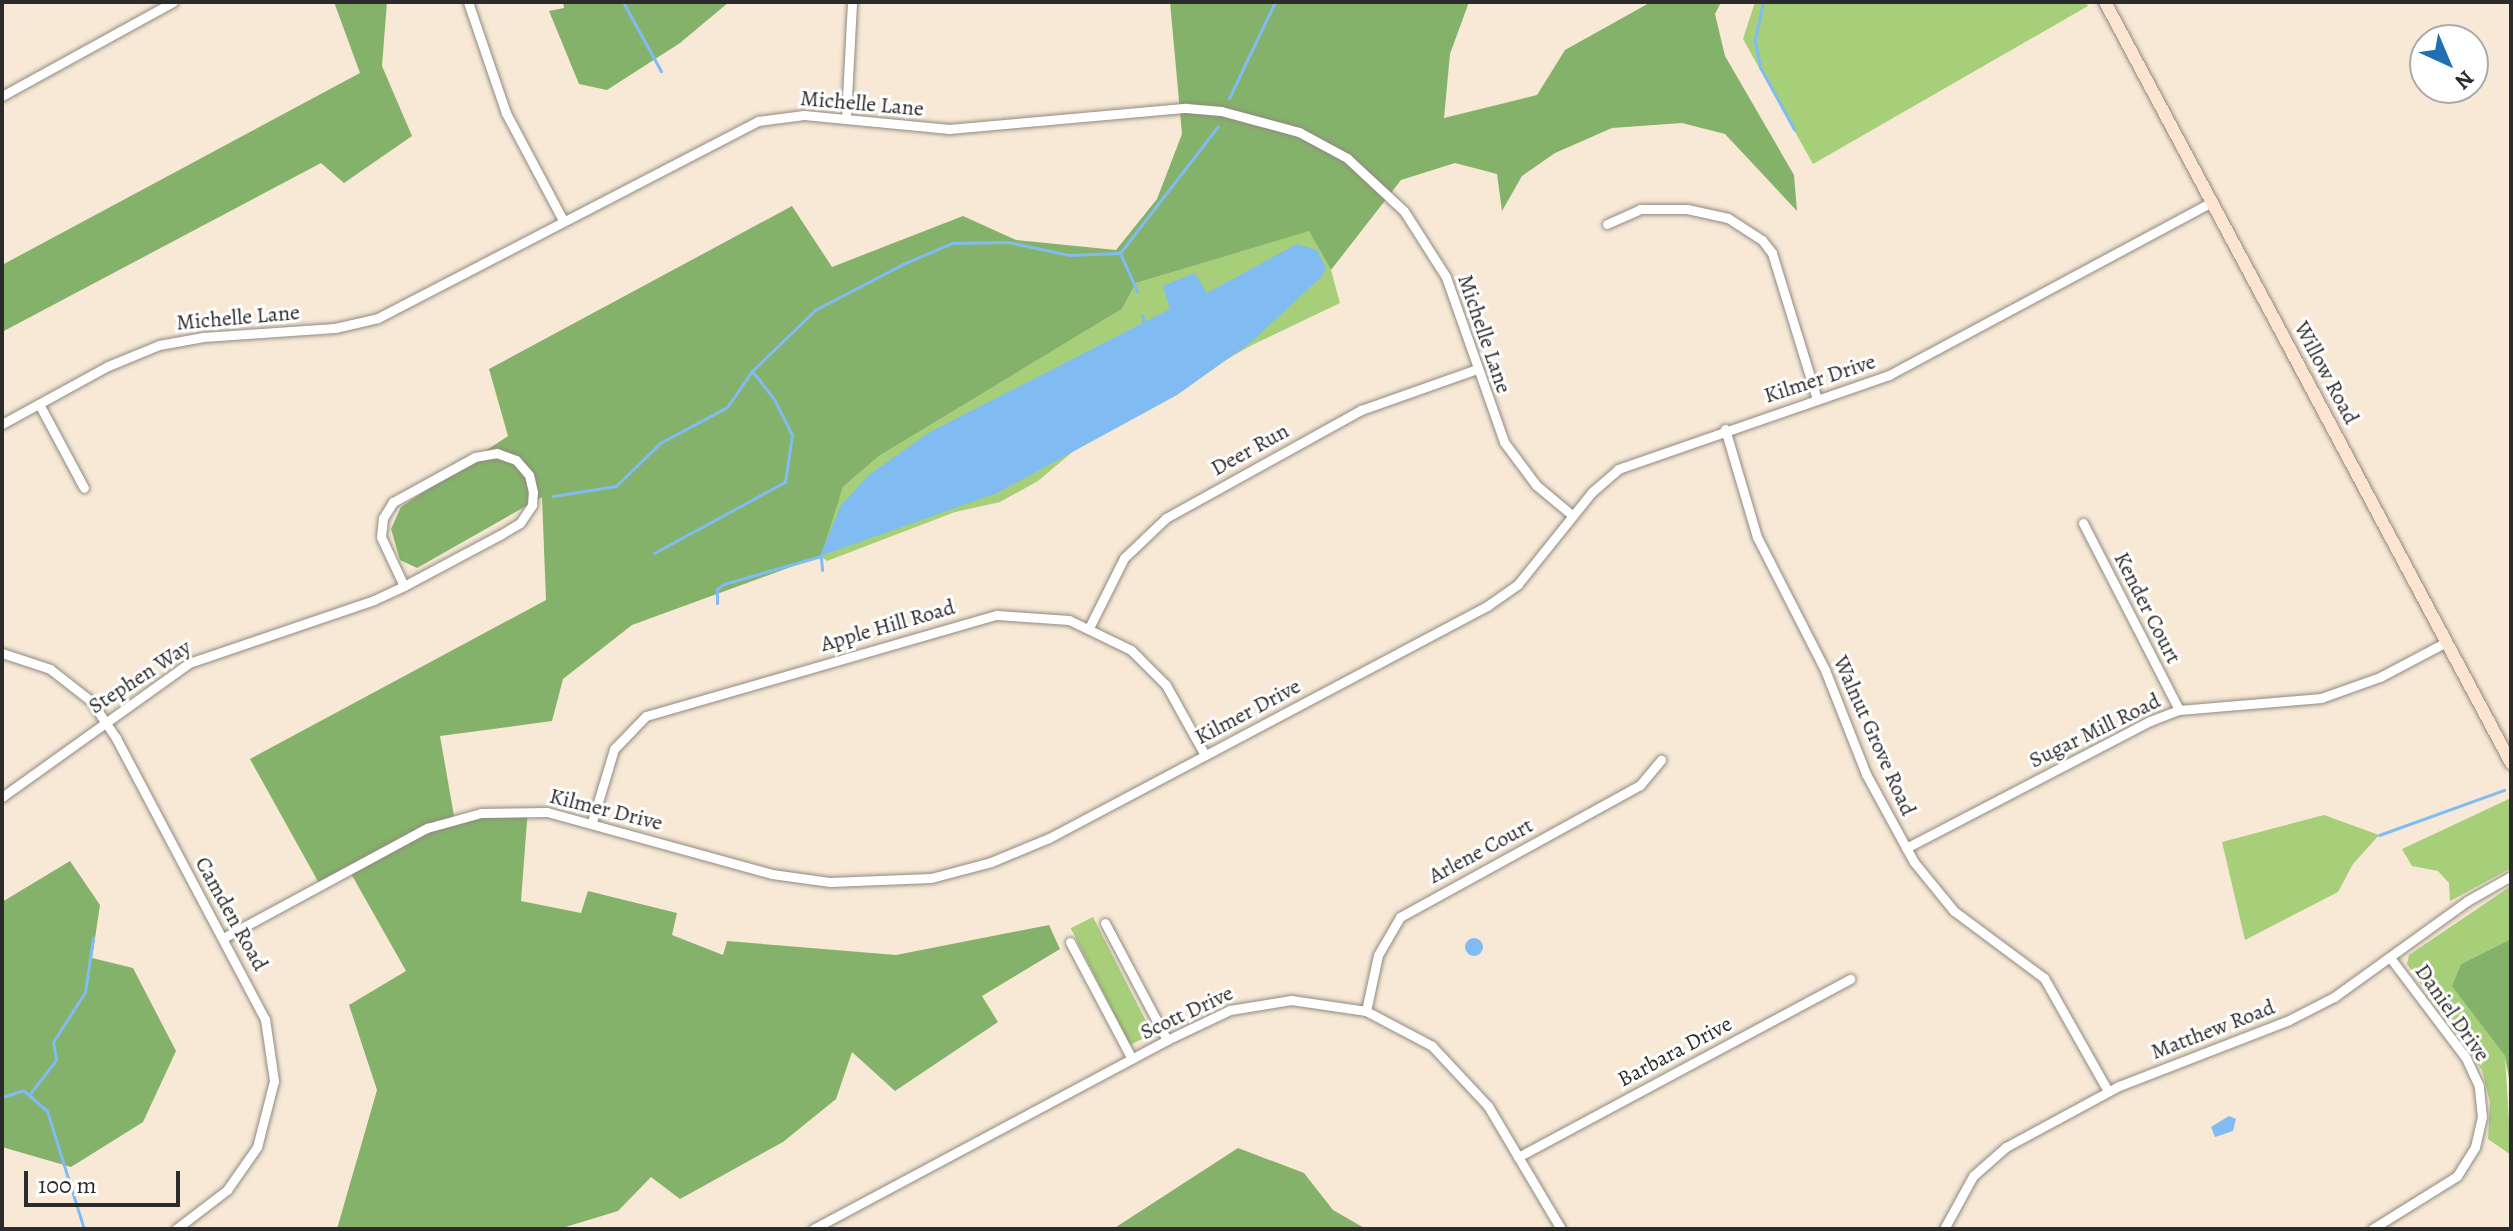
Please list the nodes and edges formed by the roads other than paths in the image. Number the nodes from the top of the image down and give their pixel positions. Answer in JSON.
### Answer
{"nodes":[{"id":1,"x":173,"y":2,"type":"edge"},
{"id":2,"x":468,"y":2,"type":"edge"},
{"id":3,"x":852,"y":2,"type":"edge"},
{"id":4,"x":2105,"y":2,"type":"edge"},
{"id":5,"x":2,"y":96,"type":"edge"},
{"id":6,"x":846,"y":117,"type":"junction"},
{"id":7,"x":2211,"y":202,"type":"junction"},
{"id":8,"x":563,"y":220,"type":"junction"},
{"id":9,"x":1607,"y":224,"type":"dead end"},
{"id":10,"x":1477,"y":369,"type":"junction"},
{"id":11,"x":1817,"y":399,"type":"junction"},
{"id":12,"x":39,"y":404,"type":"junction"},
{"id":13,"x":2,"y":424,"type":"edge"},
{"id":14,"x":1725,"y":429,"type":"junction"},
{"id":15,"x":84,"y":488,"type":"dead end"},
{"id":16,"x":1572,"y":515,"type":"junction"},
{"id":17,"x":2083,"y":523,"type":"dead end"},
{"id":18,"x":404,"y":586,"type":"junction"},
{"id":19,"x":1090,"y":626,"type":"junction"},
{"id":20,"x":2446,"y":642,"type":"junction"},
{"id":21,"x":2,"y":653,"type":"edge"},
{"id":22,"x":2179,"y":710,"type":"junction"},
{"id":23,"x":105,"y":721,"type":"junction"},
{"id":24,"x":1205,"y":755,"type":"junction"},
{"id":25,"x":1661,"y":760,"type":"dead end"},
{"id":26,"x":2511,"y":763,"type":"edge"},
{"id":27,"x":2,"y":797,"type":"edge"},
{"id":28,"x":592,"y":822,"type":"junction"},
{"id":29,"x":1906,"y":848,"type":"junction"},
{"id":30,"x":2511,"y":876,"type":"edge"},
{"id":31,"x":1105,"y":923,"type":"dead end"},
{"id":32,"x":225,"y":937,"type":"junction"},
{"id":33,"x":1070,"y":942,"type":"dead end"},
{"id":34,"x":2391,"y":959,"type":"junction"},
{"id":35,"x":1850,"y":979,"type":"dead end"},
{"id":36,"x":1366,"y":1011,"type":"junction"},
{"id":37,"x":1167,"y":1040,"type":"junction"},
{"id":38,"x":1132,"y":1059,"type":"junction"},
{"id":39,"x":2108,"y":1091,"type":"junction"},
{"id":40,"x":1518,"y":1157,"type":"junction"},
{"id":41,"x":1947,"y":1228,"type":"edge"},
{"id":42,"x":176,"y":1229,"type":"edge"},
{"id":43,"x":813,"y":1229,"type":"edge"},
{"id":44,"x":1561,"y":1229,"type":"edge"},
{"id":45,"x":2372,"y":1229,"type":"edge"}],
"edges":[{"from":1,"to":5,"type":"street"},
{"from":2,"to":8,"type":"street"},
{"from":3,"to":6,"type":"street"},
{"from":4,"to":7,"type":"street","name":"Willow Road"},
{"from":6,"to":8,"type":"street","name":"Michelle Lane"},
{"from":6,"to":10,"type":"street","name":"Michelle Lane"},
{"from":7,"to":11,"type":"street","name":"Kilmer Drive"},
{"from":7,"to":20,"type":"street","name":"Willow Road"},
{"from":8,"to":12,"type":"street","name":"Michelle Lane"},
{"from":9,"to":11,"type":"street"},
{"from":10,"to":16,"type":"street","name":"Michelle Lane"},
{"from":10,"to":19,"type":"street","name":"Deer Run"},
{"from":11,"to":14,"type":"street","name":"Kilmer Drive"},
{"from":12,"to":13,"type":"street","name":"Michelle Lane"},
{"from":12,"to":15,"type":"street"},
{"from":14,"to":16,"type":"street","name":"Kilmer Drive"},
{"from":14,"to":29,"type":"street","name":"Walnut Grove Road"},
{"from":16,"to":24,"type":"street","name":"Kilmer Drive"},
{"from":17,"to":22,"type":"street","name":"Kender Court"},
{"from":18,"to":18,"type":"street","name":"Stephen Way"},
{"from":18,"to":23,"type":"street","name":"Stephen Way"},
{"from":19,"to":24,"type":"street","name":"Apple Hill Road"},
{"from":19,"to":28,"type":"street","name":"Apple Hill Road"},
{"from":20,"to":22,"type":"street","name":"Sugar Mill Road"},
{"from":20,"to":26,"type":"street","name":"Willow Road"},
{"from":21,"to":23,"type":"street","name":"Camden Road"},
{"from":22,"to":29,"type":"street","name":"Sugar Mill Road"},
{"from":23,"to":27,"type":"street","name":"Stephen Way"},
{"from":23,"to":32,"type":"street","name":"Camden Road"},
{"from":24,"to":28,"type":"street","name":"Kilmer Drive"},
{"from":25,"to":36,"type":"street","name":"Arlene Court"},
{"from":28,"to":32,"type":"street","name":"Kilmer Drive"},
{"from":29,"to":39,"type":"street","name":"Walnut Grove Road"},
{"from":30,"to":34,"type":"street","name":"Matthew Road"},
{"from":31,"to":37,"type":"street"},
{"from":32,"to":42,"type":"street","name":"Camden Road"},
{"from":33,"to":38,"type":"street"},
{"from":34,"to":39,"type":"street","name":"Matthew Road"},
{"from":34,"to":45,"type":"street","name":"Daniel Drive"},
{"from":35,"to":40,"type":"street","name":"Barbara Drive"},
{"from":36,"to":37,"type":"street","name":"Scott Drive"},
{"from":36,"to":40,"type":"street","name":"Scott Drive"},
{"from":37,"to":38,"type":"street","name":"Scott Drive"},
{"from":38,"to":43,"type":"street","name":"Scott Drive"},
{"from":39,"to":41,"type":"street","name":"Matthew Road"},
{"from":40,"to":44,"type":"street","name":"Scott Drive"}]}
